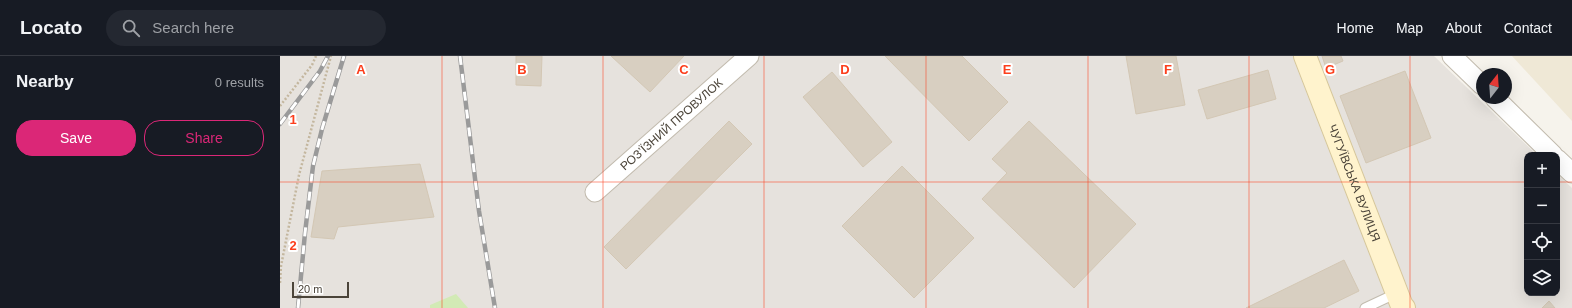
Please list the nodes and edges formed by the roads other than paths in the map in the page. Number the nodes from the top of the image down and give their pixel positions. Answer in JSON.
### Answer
{"nodes":[{"id":1,"x":749,"y":56,"type":"edge"},
{"id":2,"x":1305,"y":56,"type":"edge"},
{"id":3,"x":1452,"y":56,"type":"edge"},
{"id":4,"x":1476,"y":80,"type":"edge"},
{"id":5,"x":1501,"y":104,"type":"edge"},
{"id":6,"x":1550,"y":152,"type":"edge"},
{"id":7,"x":1560,"y":161,"type":"edge"},
{"id":8,"x":1572,"y":173,"type":"edge"},
{"id":9,"x":595,"y":192,"type":"dead end"},
{"id":10,"x":1401,"y":300,"type":"edge"},
{"id":11,"x":1365,"y":308,"type":"edge"}],
"edges":[{"from":1,"to":9,"type":"street","name":"РОЗ’ЇЗНИЙ ПРОВУЛОК"},
{"from":2,"to":10,"type":"street","name":"ЧУГУЇВСЬКА ВУЛИЦЯ"},
{"from":3,"to":4,"type":"street"},
{"from":5,"to":6,"type":"street"},
{"from":7,"to":8,"type":"street"},
{"from":10,"to":11,"type":"lane"}]}
